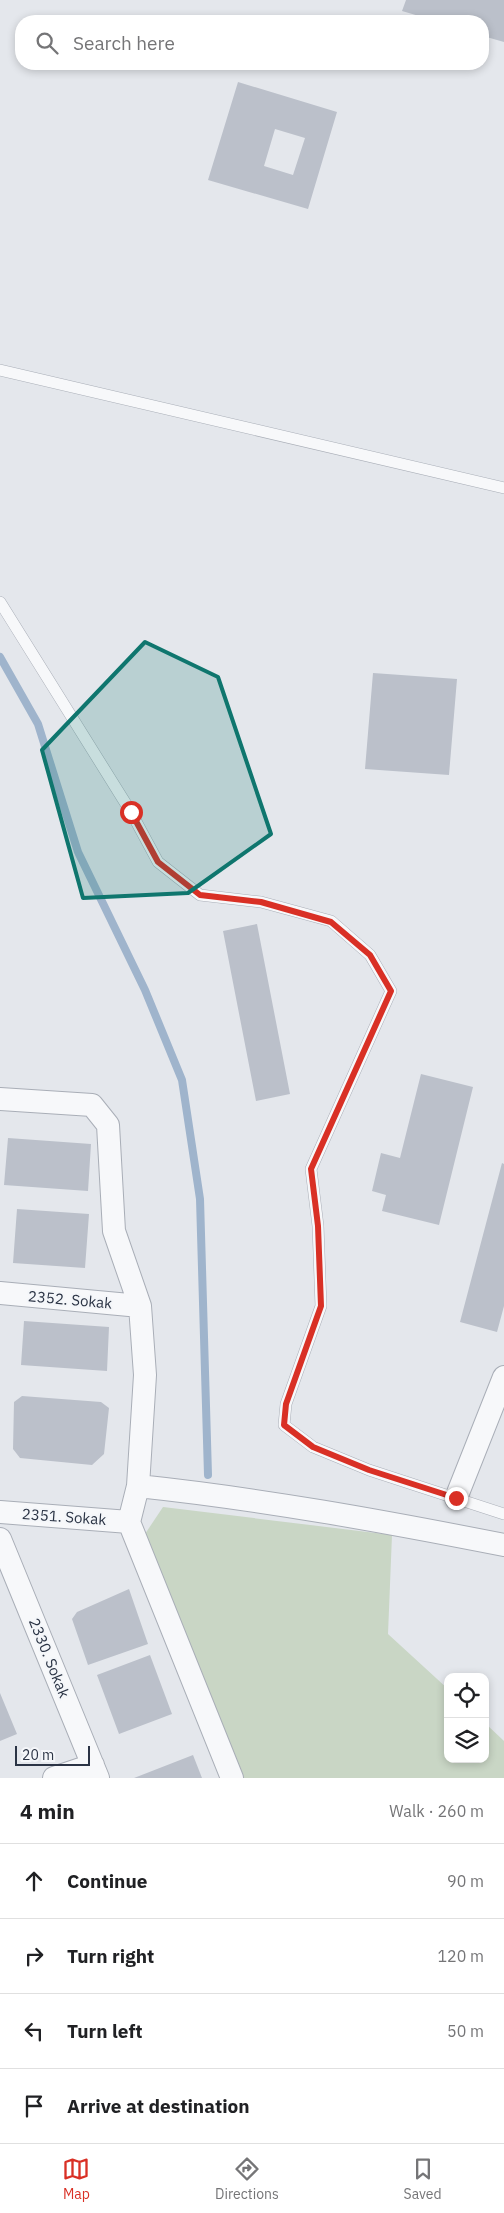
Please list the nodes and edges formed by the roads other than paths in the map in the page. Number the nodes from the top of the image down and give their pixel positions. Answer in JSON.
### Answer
{"nodes":[{"id":1,"x":0,"y":370,"type":"edge"},
{"id":2,"x":504,"y":488,"type":"edge"},
{"id":3,"x":0,"y":602,"type":"edge"},
{"id":4,"x":0,"y":1099,"type":"edge"},
{"id":5,"x":0,"y":1293,"type":"edge"},
{"id":6,"x":140,"y":1306,"type":"junction"},
{"id":7,"x":504,"y":1377,"type":"edge"},
{"id":8,"x":138,"y":1486,"type":"junction"},
{"id":9,"x":456,"y":1498,"type":"junction"},
{"id":10,"x":0,"y":1512,"type":"edge"},
{"id":11,"x":504,"y":1514,"type":"edge"},
{"id":12,"x":129,"y":1522,"type":"junction"},
{"id":13,"x":0,"y":1539,"type":"edge"},
{"id":14,"x":504,"y":1545,"type":"edge"},
{"id":15,"x":95,"y":1771,"type":"edge"},
{"id":16,"x":54,"y":1778,"type":"edge"},
{"id":17,"x":232,"y":1778,"type":"edge"}],
"edges":[{"from":1,"to":2,"type":"lane"},
{"from":3,"to":9,"type":"lane"},
{"from":4,"to":6,"type":"street"},
{"from":5,"to":6,"type":"street","name":"2352. Sokak"},
{"from":6,"to":8,"type":"street"},
{"from":7,"to":9,"type":"street"},
{"from":8,"to":12,"type":"street"},
{"from":8,"to":14,"type":"street"},
{"from":9,"to":11,"type":"lane"},
{"from":10,"to":12,"type":"street","name":"2351. Sokak"},
{"from":12,"to":17,"type":"street"},
{"from":13,"to":15,"type":"street","name":"2330. Sokak"},
{"from":15,"to":16,"type":"street"}]}
